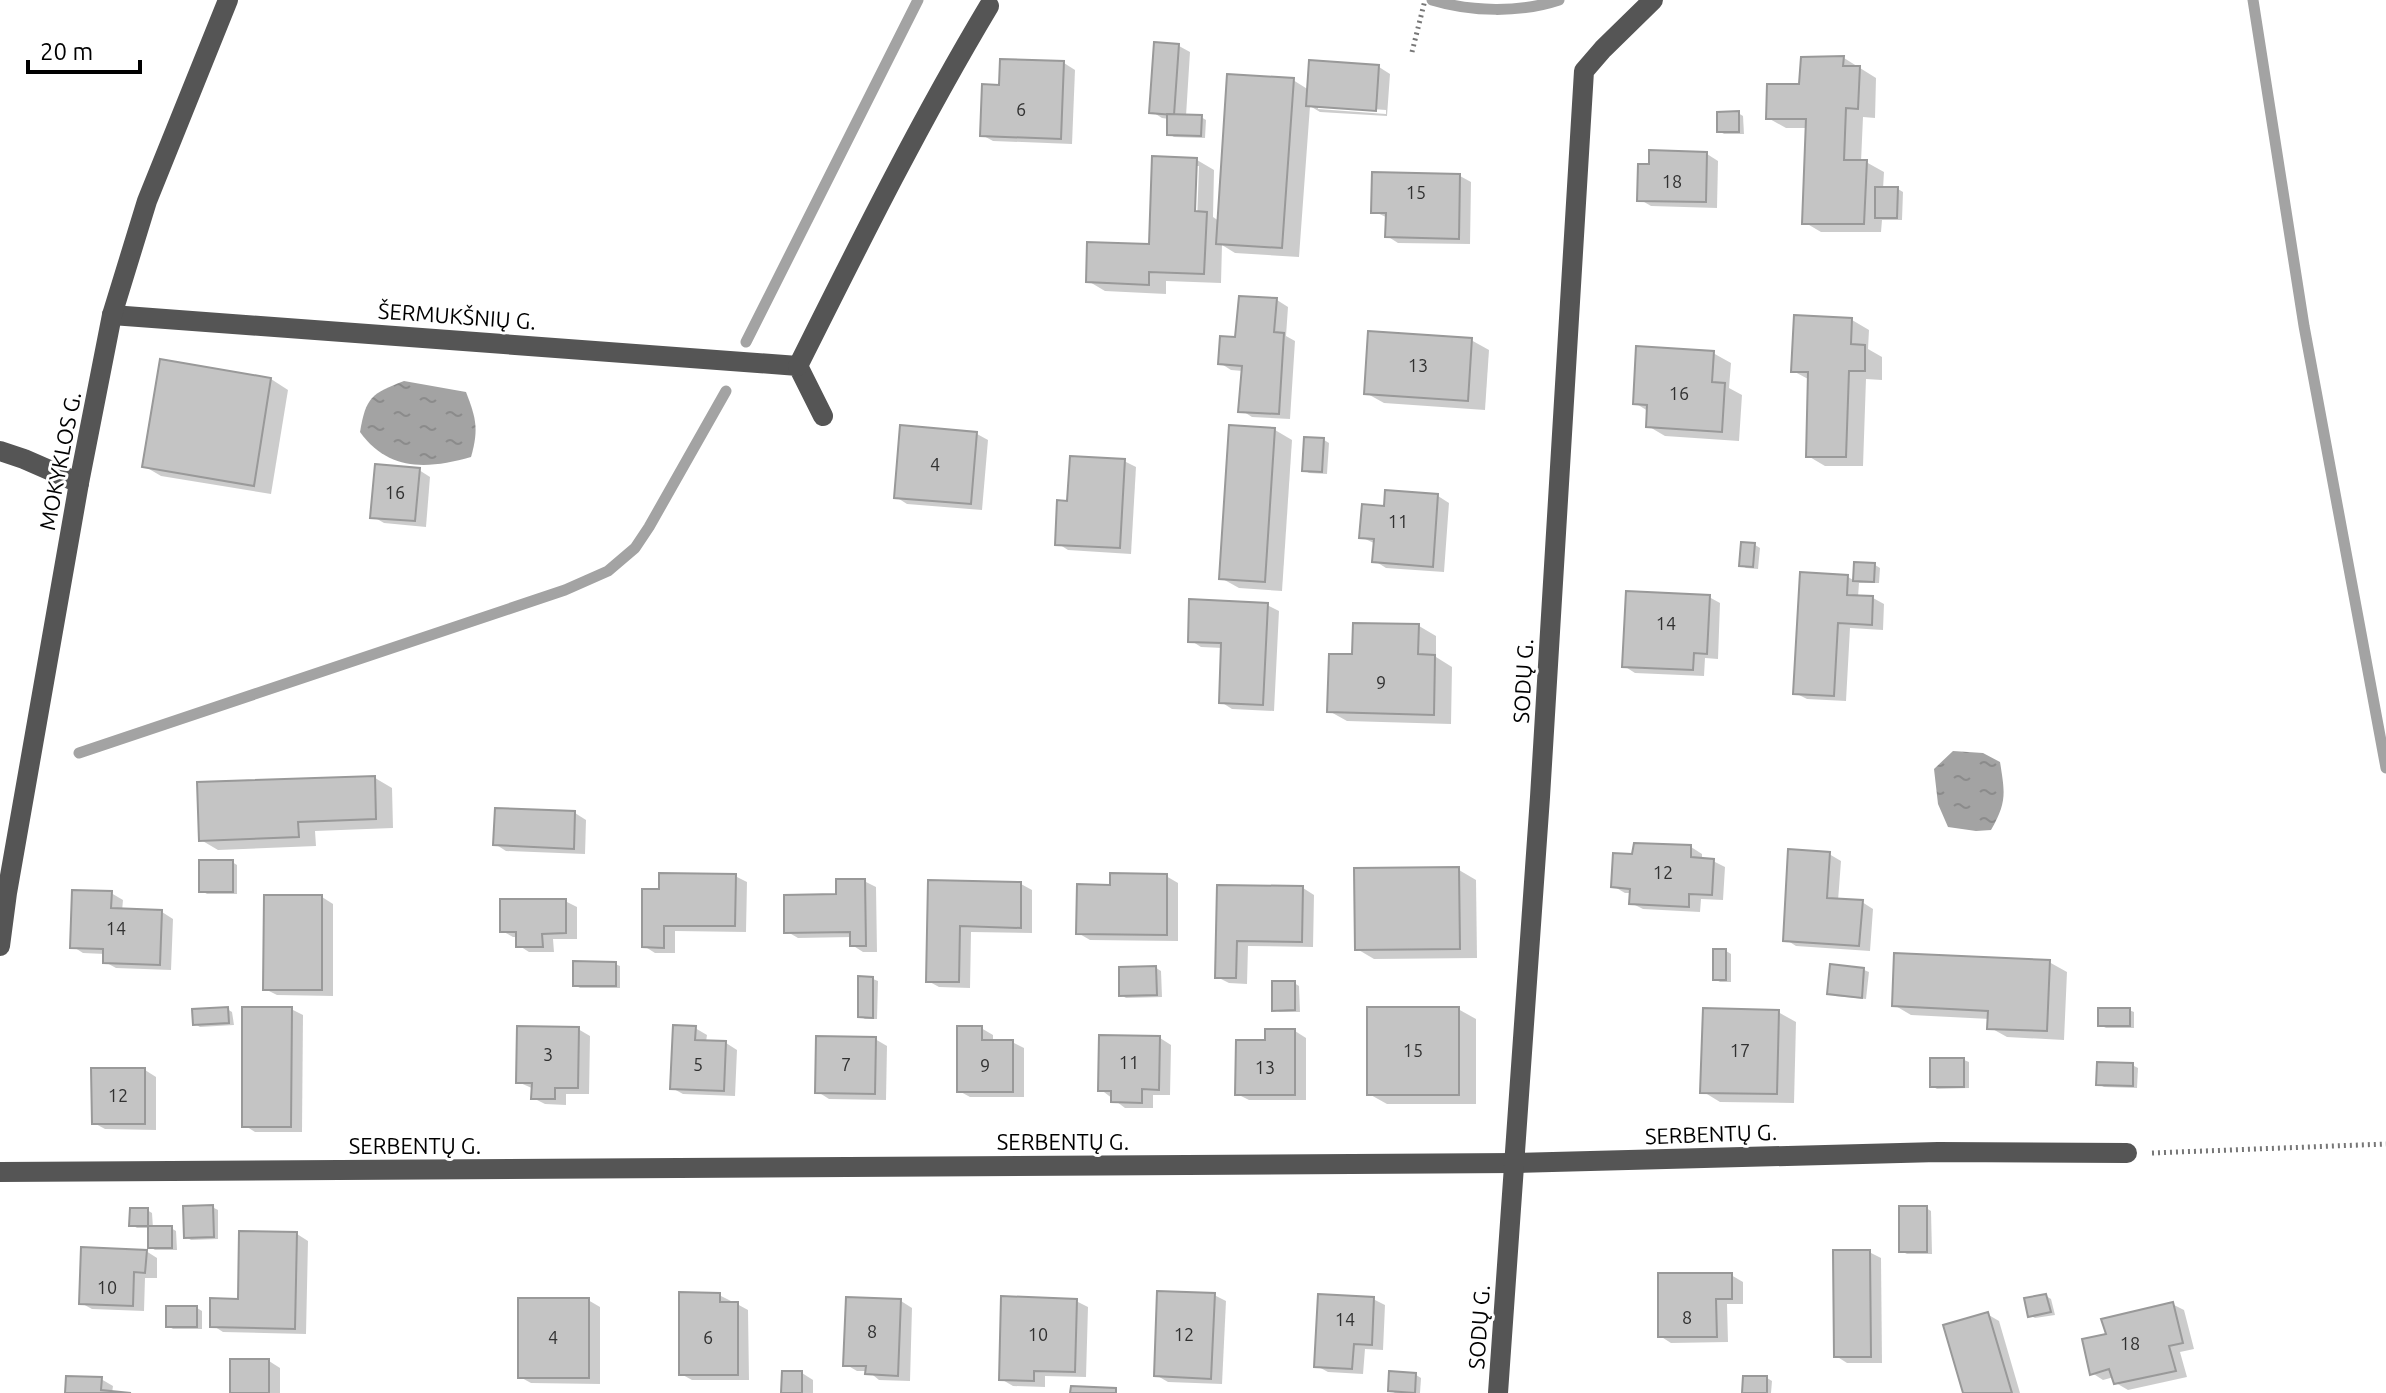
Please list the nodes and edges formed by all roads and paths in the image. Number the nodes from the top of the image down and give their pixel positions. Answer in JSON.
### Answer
{"nodes":[{"id":1,"x":228,"y":0,"type":"edge"},
{"id":2,"x":1425,"y":0,"type":"edge"},
{"id":3,"x":1653,"y":0,"type":"edge"},
{"id":4,"x":989,"y":6,"type":"dead end"},
{"id":5,"x":1412,"y":52,"type":"dead end"},
{"id":6,"x":112,"y":315,"type":"junction"},
{"id":7,"x":798,"y":366,"type":"junction"},
{"id":8,"x":823,"y":416,"type":"dead end"},
{"id":9,"x":0,"y":451,"type":"edge"},
{"id":10,"x":79,"y":483,"type":"junction"},
{"id":11,"x":0,"y":946,"type":"edge"},
{"id":12,"x":2386,"y":1144,"type":"edge"},
{"id":13,"x":2127,"y":1153,"type":"joint"},
{"id":14,"x":1515,"y":1163,"type":"junction"},
{"id":15,"x":0,"y":1172,"type":"edge"},
{"id":16,"x":1498,"y":1393,"type":"edge"}],
"edges":[{"from":1,"to":6,"type":"street","name":"MOKYKLOS G."},
{"from":2,"to":5,"type":"path"},
{"from":3,"to":14,"type":"street","name":"SODŲ G."},
{"from":4,"to":7,"type":"street"},
{"from":6,"to":7,"type":"street","name":"ŠERMUKŠNIŲ G."},
{"from":6,"to":10,"type":"street","name":"MOKYKLOS G."},
{"from":7,"to":8,"type":"street"},
{"from":9,"to":10,"type":"street"},
{"from":10,"to":11,"type":"street","name":"MOKYKLOS G."},
{"from":12,"to":13,"type":"path"},
{"from":13,"to":14,"type":"street","name":"SERBENTŲ G."},
{"from":14,"to":15,"type":"street","name":"SERBENTŲ G."},
{"from":14,"to":16,"type":"street","name":"SODŲ G."}]}
